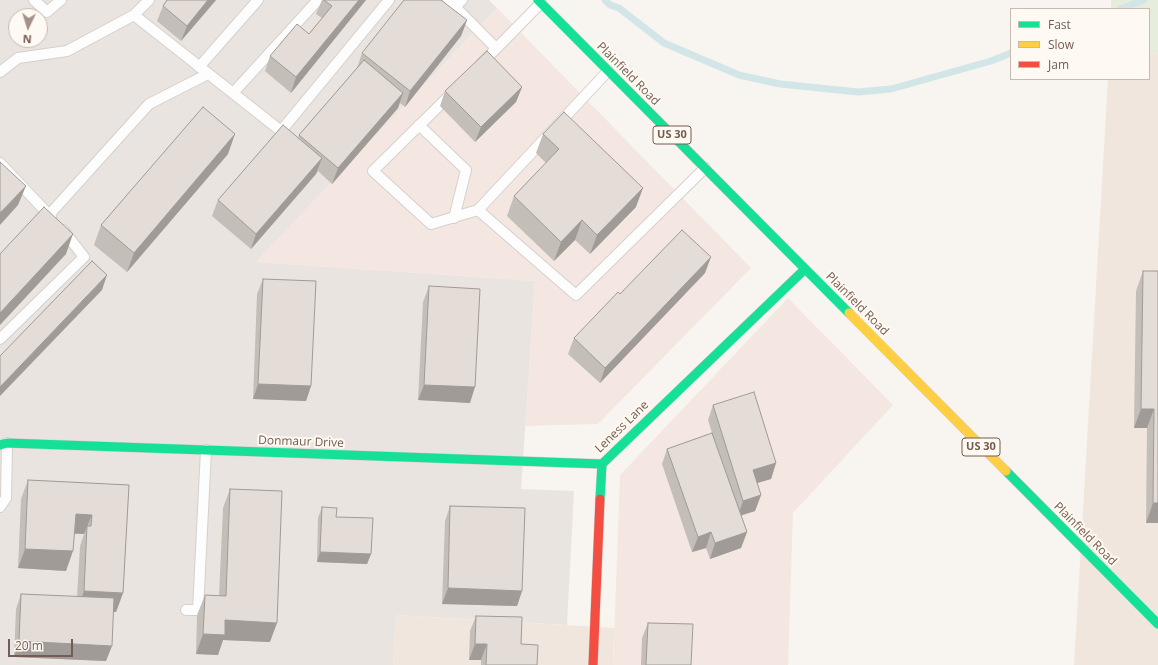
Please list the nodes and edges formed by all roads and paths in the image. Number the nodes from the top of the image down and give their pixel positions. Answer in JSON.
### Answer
{"nodes":[{"id":1,"x":34,"y":0,"type":"edge"},
{"id":2,"x":61,"y":0,"type":"edge"},
{"id":3,"x":149,"y":0,"type":"edge"},
{"id":4,"x":258,"y":0,"type":"edge"},
{"id":5,"x":318,"y":0,"type":"edge"},
{"id":6,"x":389,"y":0,"type":"edge"},
{"id":7,"x":455,"y":2,"type":"edge"},
{"id":8,"x":540,"y":2,"type":"edge"},
{"id":9,"x":134,"y":15,"type":"junction"},
{"id":10,"x":496,"y":48,"type":"junction"},
{"id":11,"x":199,"y":67,"type":"junction"},
{"id":12,"x":474,"y":70,"type":"edge"},
{"id":13,"x":608,"y":71,"type":"junction"},
{"id":14,"x":0,"y":72,"type":"edge"},
{"id":15,"x":208,"y":74,"type":"junction"},
{"id":16,"x":458,"y":87,"type":"edge"},
{"id":17,"x":233,"y":93,"type":"junction"},
{"id":18,"x":419,"y":125,"type":"junction"},
{"id":19,"x":0,"y":163,"type":"edge"},
{"id":20,"x":705,"y":168,"type":"junction"},
{"id":21,"x":478,"y":210,"type":"junction"},
{"id":22,"x":49,"y":215,"type":"junction"},
{"id":23,"x":454,"y":218,"type":"junction"},
{"id":24,"x":805,"y":269,"type":"junction"},
{"id":25,"x":0,"y":339,"type":"edge"},
{"id":26,"x":4,"y":444,"type":"edge"},
{"id":27,"x":206,"y":450,"type":"junction"},
{"id":28,"x":602,"y":464,"type":"junction"},
{"id":29,"x":0,"y":507,"type":"edge"},
{"id":30,"x":186,"y":610,"type":"dead end"},
{"id":31,"x":1158,"y":624,"type":"edge"},
{"id":32,"x":593,"y":665,"type":"edge"}],
"edges":[{"from":1,"to":2,"type":"lane"},
{"from":3,"to":9,"type":"lane"},
{"from":4,"to":11,"type":"lane"},
{"from":5,"to":17,"type":"lane"},
{"from":6,"to":17,"type":"lane"},
{"from":7,"to":10,"type":"lane"},
{"from":8,"to":10,"type":"lane"},
{"from":8,"to":13,"type":"street","name":"Plainfield Road","number":"US 30"},
{"from":9,"to":11,"type":"lane"},
{"from":9,"to":14,"type":"lane"},
{"from":10,"to":12,"type":"lane"},
{"from":11,"to":15,"type":"lane"},
{"from":13,"to":20,"type":"street","name":"Plainfield Road","number":"US 30"},
{"from":13,"to":21,"type":"lane"},
{"from":15,"to":17,"type":"lane"},
{"from":15,"to":22,"type":"lane"},
{"from":16,"to":18,"type":"lane"},
{"from":18,"to":23,"type":"lane"},
{"from":18,"to":23,"type":"lane"},
{"from":19,"to":22,"type":"lane"},
{"from":20,"to":21,"type":"lane"},
{"from":20,"to":24,"type":"street","name":"Plainfield Road","number":"US 30"},
{"from":21,"to":23,"type":"lane"},
{"from":22,"to":25,"type":"lane"},
{"from":24,"to":28,"type":"street","name":"Leness Lane"},
{"from":24,"to":31,"type":"street","name":"Plainfield Road","number":"US 30"},
{"from":26,"to":27,"type":"street","name":"Donmaur Drive"},
{"from":26,"to":29,"type":"lane"},
{"from":27,"to":28,"type":"street","name":"Donmaur Drive"},
{"from":27,"to":30,"type":"lane"},
{"from":28,"to":32,"type":"street","name":"Leness Lane"}]}
